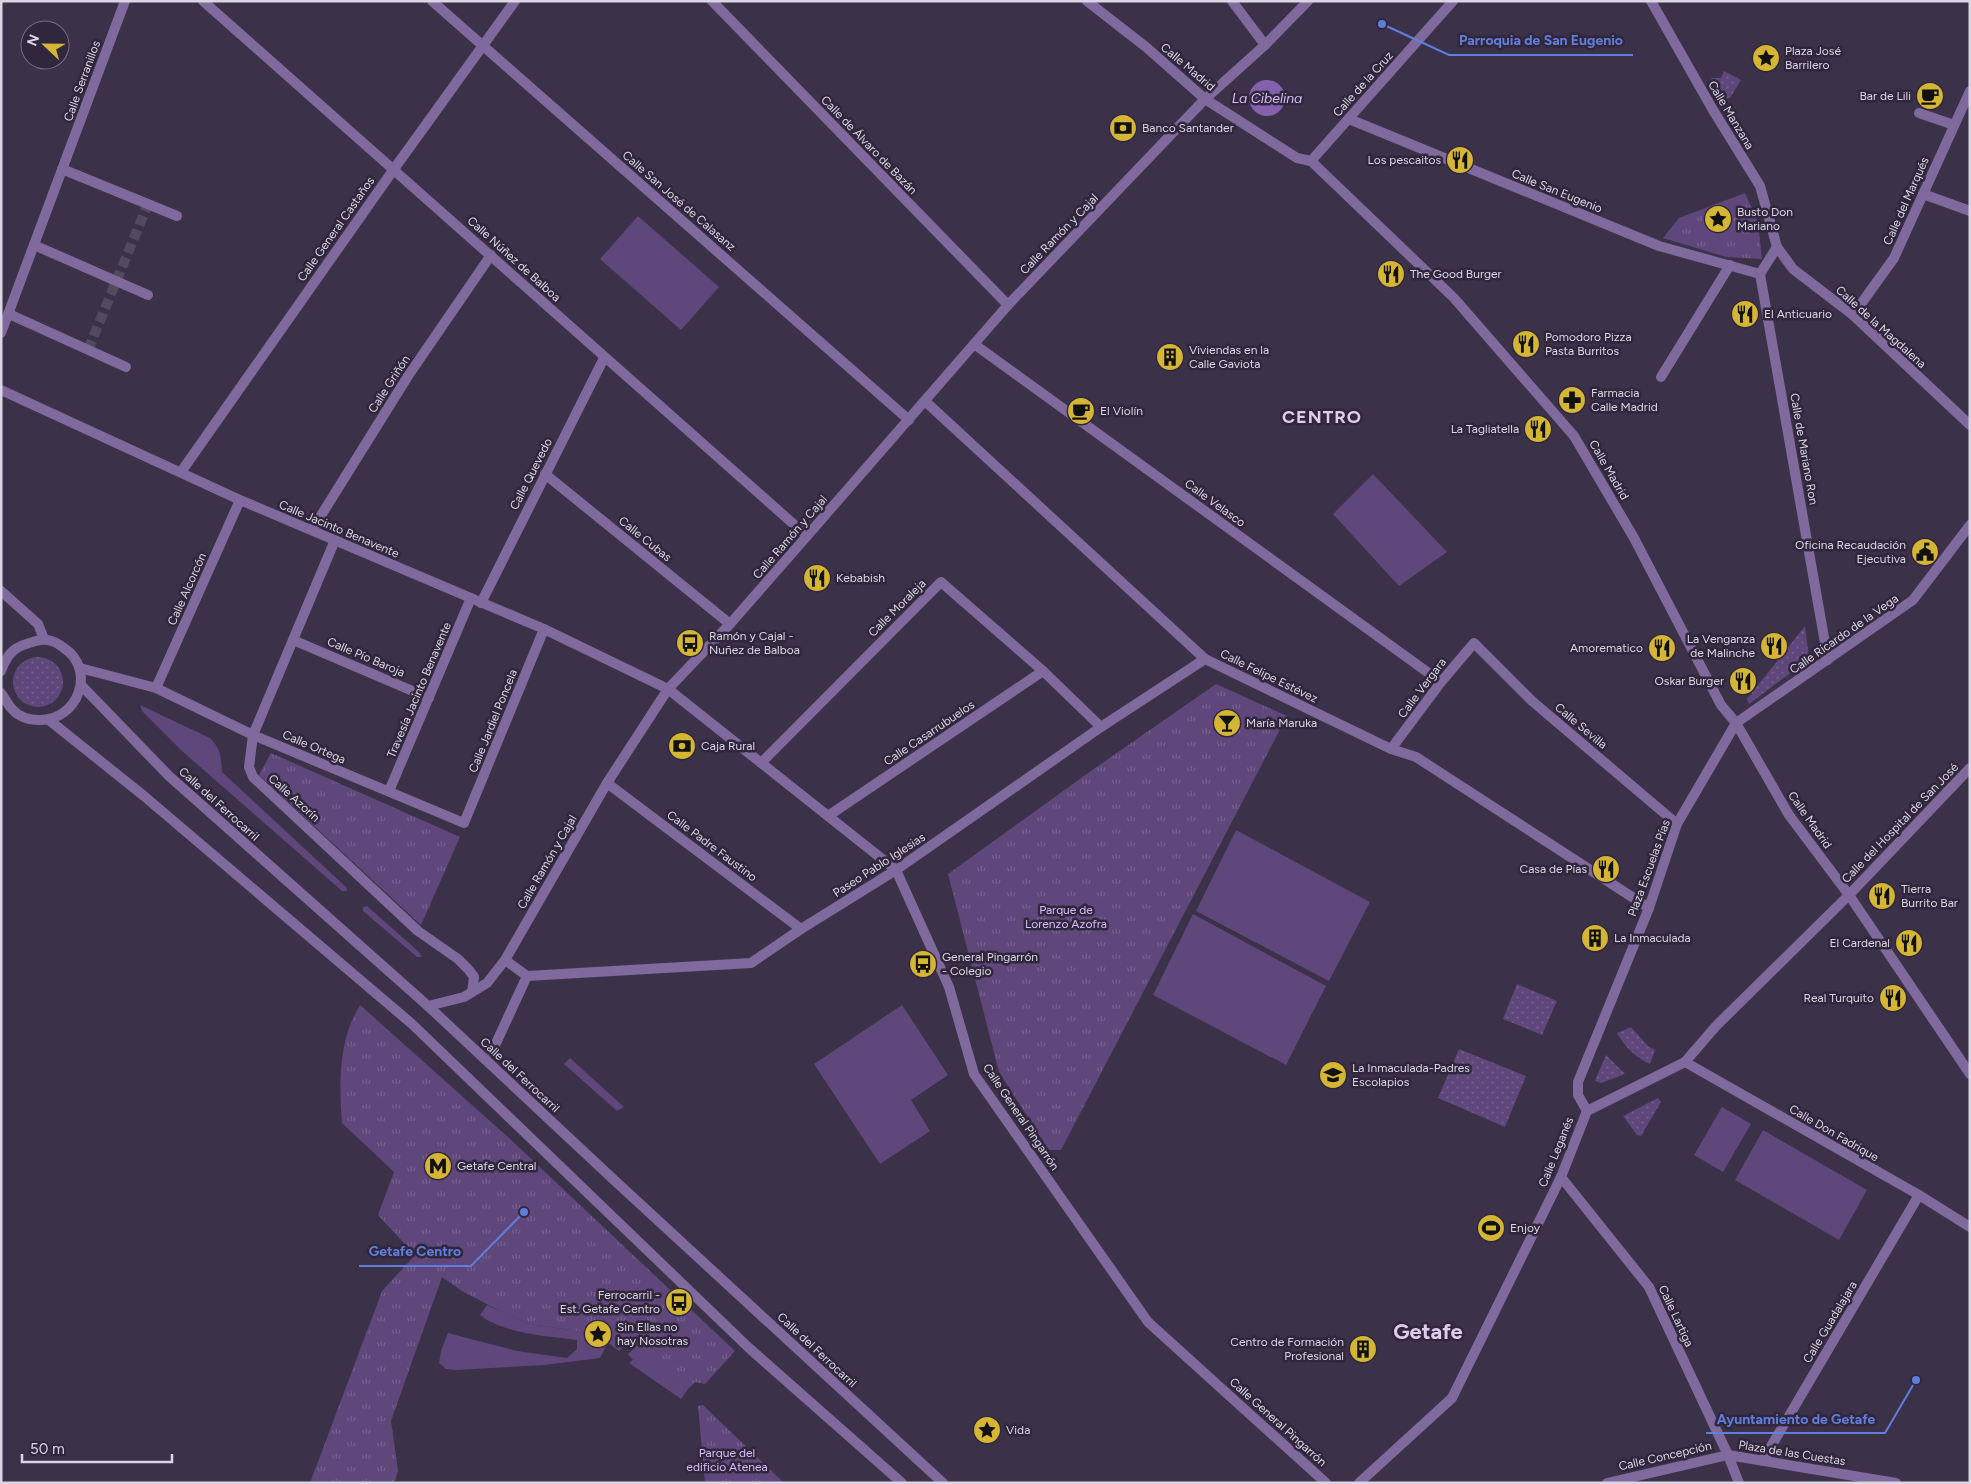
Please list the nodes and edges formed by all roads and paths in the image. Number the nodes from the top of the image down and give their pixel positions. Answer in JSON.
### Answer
{"nodes":[{"id":1,"x":125,"y":1,"type":"edge"},
{"id":2,"x":203,"y":1,"type":"edge"},
{"id":3,"x":432,"y":1,"type":"edge"},
{"id":4,"x":515,"y":1,"type":"edge"},
{"id":5,"x":712,"y":1,"type":"edge"},
{"id":6,"x":1087,"y":1,"type":"edge"},
{"id":7,"x":1232,"y":1,"type":"edge"},
{"id":8,"x":1308,"y":1,"type":"edge"},
{"id":9,"x":1453,"y":1,"type":"edge"},
{"id":10,"x":1651,"y":1,"type":"edge"},
{"id":11,"x":1265,"y":45,"type":"junction"},
{"id":12,"x":483,"y":46,"type":"junction"},
{"id":13,"x":1970,"y":91,"type":"edge"},
{"id":14,"x":1206,"y":99,"type":"junction"},
{"id":15,"x":1920,"y":112,"type":"dead end"},
{"id":16,"x":1349,"y":120,"type":"junction"},
{"id":17,"x":1954,"y":125,"type":"junction"},
{"id":18,"x":1311,"y":161,"type":"junction"},
{"id":19,"x":62,"y":169,"type":"junction"},
{"id":20,"x":394,"y":169,"type":"junction"},
{"id":21,"x":1923,"y":194,"type":"junction"},
{"id":22,"x":1970,"y":211,"type":"edge"},
{"id":23,"x":177,"y":216,"type":"dead end"},
{"id":24,"x":34,"y":245,"type":"junction"},
{"id":25,"x":1777,"y":247,"type":"junction"},
{"id":26,"x":491,"y":255,"type":"junction"},
{"id":27,"x":1730,"y":265,"type":"junction"},
{"id":28,"x":1760,"y":274,"type":"junction"},
{"id":29,"x":148,"y":294,"type":"dead end"},
{"id":30,"x":1008,"y":306,"type":"junction"},
{"id":31,"x":8,"y":314,"type":"junction"},
{"id":32,"x":1853,"y":315,"type":"junction"},
{"id":33,"x":1,"y":333,"type":"edge"},
{"id":34,"x":974,"y":344,"type":"junction"},
{"id":35,"x":604,"y":358,"type":"junction"},
{"id":36,"x":126,"y":367,"type":"dead end"},
{"id":37,"x":1661,"y":377,"type":"dead end"},
{"id":38,"x":1,"y":390,"type":"edge"},
{"id":39,"x":926,"y":402,"type":"junction"},
{"id":40,"x":909,"y":420,"type":"junction"},
{"id":41,"x":1970,"y":425,"type":"edge"},
{"id":42,"x":180,"y":472,"type":"junction"},
{"id":43,"x":545,"y":474,"type":"junction"},
{"id":44,"x":240,"y":500,"type":"junction"},
{"id":45,"x":1970,"y":525,"type":"edge"},
{"id":46,"x":312,"y":530,"type":"junction"},
{"id":47,"x":807,"y":536,"type":"junction"},
{"id":48,"x":334,"y":540,"type":"junction"},
{"id":49,"x":1,"y":591,"type":"edge"},
{"id":50,"x":471,"y":598,"type":"junction"},
{"id":51,"x":481,"y":603,"type":"junction"},
{"id":52,"x":730,"y":624,"type":"junction"},
{"id":53,"x":544,"y":630,"type":"junction"},
{"id":54,"x":44,"y":639,"type":"junction"},
{"id":55,"x":293,"y":640,"type":"junction"},
{"id":56,"x":1474,"y":643,"type":"joint"},
{"id":57,"x":1205,"y":659,"type":"junction"},
{"id":58,"x":1828,"y":660,"type":"junction"},
{"id":59,"x":80,"y":668,"type":"junction"},
{"id":60,"x":1,"y":671,"type":"edge"},
{"id":61,"x":1043,"y":671,"type":"junction"},
{"id":62,"x":1441,"y":682,"type":"junction"},
{"id":63,"x":81,"y":686,"type":"junction"},
{"id":64,"x":156,"y":688,"type":"junction"},
{"id":65,"x":1,"y":689,"type":"edge"},
{"id":66,"x":668,"y":689,"type":"junction"},
{"id":67,"x":1,"y":693,"type":"edge"},
{"id":68,"x":429,"y":698,"type":"junction"},
{"id":69,"x":49,"y":720,"type":"junction"},
{"id":70,"x":1736,"y":724,"type":"junction"},
{"id":71,"x":1101,"y":727,"type":"junction"},
{"id":72,"x":253,"y":735,"type":"junction"},
{"id":73,"x":1392,"y":749,"type":"junction"},
{"id":74,"x":761,"y":763,"type":"junction"},
{"id":75,"x":1970,"y":768,"type":"edge"},
{"id":76,"x":607,"y":783,"type":"junction"},
{"id":77,"x":389,"y":791,"type":"junction"},
{"id":78,"x":828,"y":816,"type":"junction"},
{"id":79,"x":464,"y":823,"type":"joint"},
{"id":80,"x":1677,"y":824,"type":"junction"},
{"id":81,"x":896,"y":870,"type":"junction"},
{"id":82,"x":1849,"y":895,"type":"junction"},
{"id":83,"x":1649,"y":908,"type":"junction"},
{"id":84,"x":801,"y":929,"type":"junction"},
{"id":85,"x":505,"y":960,"type":"junction"},
{"id":86,"x":527,"y":976,"type":"junction"},
{"id":87,"x":472,"y":992,"type":"junction"},
{"id":88,"x":428,"y":1006,"type":"junction"},
{"id":89,"x":492,"y":1052,"type":"dead end"},
{"id":90,"x":1685,"y":1062,"type":"junction"},
{"id":91,"x":1970,"y":1074,"type":"edge"},
{"id":92,"x":1587,"y":1111,"type":"junction"},
{"id":93,"x":1561,"y":1177,"type":"junction"},
{"id":94,"x":1919,"y":1196,"type":"junction"},
{"id":95,"x":1970,"y":1227,"type":"edge"},
{"id":96,"x":1728,"y":1455,"type":"junction"},
{"id":97,"x":1763,"y":1460,"type":"junction"},
{"id":98,"x":1610,"y":1482,"type":"edge"},
{"id":99,"x":902,"y":1483,"type":"edge"},
{"id":100,"x":943,"y":1483,"type":"edge"},
{"id":101,"x":1326,"y":1483,"type":"edge"},
{"id":102,"x":1359,"y":1483,"type":"edge"},
{"id":103,"x":1739,"y":1483,"type":"edge"},
{"id":104,"x":1896,"y":1483,"type":"edge"}],
"edges":[{"from":1,"to":19,"type":"street","name":"Calle Serranillos"},
{"from":2,"to":20,"type":"street","name":"Calle Núñez de Balboa"},
{"from":3,"to":12,"type":"street","name":"Calle San José de Calasanz"},
{"from":4,"to":12,"type":"street","name":"Calle General Castaños"},
{"from":5,"to":30,"type":"street","name":"Calle de Álvaro de Bazán"},
{"from":6,"to":14,"type":"street","name":"Calle Madrid"},
{"from":7,"to":11,"type":"street"},
{"from":8,"to":11,"type":"street","name":"Calle Ramón y Cajal"},
{"from":9,"to":16,"type":"street","name":"Calle de la Cruz"},
{"from":10,"to":25,"type":"street","name":"Calle Manzana"},
{"from":11,"to":14,"type":"street","name":"Calle Ramón y Cajal"},
{"from":12,"to":20,"type":"street","name":"Calle General Castaños"},
{"from":12,"to":40,"type":"street","name":"Calle San José de Calasanz"},
{"from":13,"to":17,"type":"street","name":"Calle del Marqués"},
{"from":14,"to":18,"type":"street","name":"Calle Madrid"},
{"from":14,"to":30,"type":"street","name":"Calle Ramón y Cajal"},
{"from":15,"to":17,"type":"street"},
{"from":16,"to":18,"type":"street","name":"Calle de la Cruz"},
{"from":16,"to":27,"type":"street","name":"Calle San Eugenio"},
{"from":17,"to":21,"type":"street","name":"Calle del Marqués"},
{"from":18,"to":70,"type":"street","name":"Calle Madrid"},
{"from":19,"to":23,"type":"street"},
{"from":19,"to":24,"type":"street","name":"Calle Serranillos"},
{"from":20,"to":26,"type":"street","name":"Calle Núñez de Balboa"},
{"from":20,"to":42,"type":"street","name":"Calle General Castaños"},
{"from":21,"to":22,"type":"street"},
{"from":21,"to":32,"type":"street","name":"Calle del Marqués"},
{"from":24,"to":29,"type":"street"},
{"from":24,"to":31,"type":"street","name":"Calle Serranillos"},
{"from":25,"to":28,"type":"street"},
{"from":25,"to":32,"type":"street","name":"Calle de la Magdalena"},
{"from":26,"to":35,"type":"street","name":"Calle Núñez de Balboa"},
{"from":26,"to":46,"type":"street","name":"Calle Griñón"},
{"from":27,"to":28,"type":"street","name":"Calle San Eugenio"},
{"from":27,"to":37,"type":"street"},
{"from":28,"to":58,"type":"street","name":"Calle de Mariano Ron"},
{"from":30,"to":34,"type":"street","name":"Calle Ramón y Cajal"},
{"from":31,"to":33,"type":"street","name":"Calle Serranillos"},
{"from":31,"to":36,"type":"street"},
{"from":32,"to":41,"type":"street","name":"Calle de la Magdalena"},
{"from":34,"to":39,"type":"street","name":"Calle Ramón y Cajal"},
{"from":34,"to":62,"type":"street","name":"Calle Velasco"},
{"from":35,"to":43,"type":"street","name":"Calle Quevedo"},
{"from":35,"to":47,"type":"street","name":"Calle Núñez de Balboa"},
{"from":38,"to":42,"type":"street","name":"Calle Jacinto Benavente"},
{"from":39,"to":40,"type":"street","name":"Calle Ramón y Cajal"},
{"from":39,"to":57,"type":"street","name":"Calle Felipe Estévez"},
{"from":40,"to":47,"type":"street","name":"Calle Ramón y Cajal"},
{"from":42,"to":44,"type":"street","name":"Calle Jacinto Benavente"},
{"from":43,"to":51,"type":"street","name":"Calle Quevedo"},
{"from":43,"to":52,"type":"street","name":"Calle Cubas"},
{"from":44,"to":46,"type":"street","name":"Calle Jacinto Benavente"},
{"from":44,"to":64,"type":"street","name":"Calle Alcorcón"},
{"from":45,"to":58,"type":"street","name":"Calle Ricardo de la Vega"},
{"from":46,"to":48,"type":"street","name":"Calle Jacinto Benavente"},
{"from":47,"to":52,"type":"street","name":"Calle Ramón y Cajal"},
{"from":48,"to":50,"type":"street","name":"Calle Jacinto Benavente"},
{"from":48,"to":55,"type":"street","name":"Calle Azorín"},
{"from":49,"to":54,"type":"street"},
{"from":50,"to":51,"type":"street","name":"Calle Jacinto Benavente"},
{"from":50,"to":68,"type":"street","name":"Travesía Jacinto Benavente"},
{"from":51,"to":53,"type":"street","name":"Calle Jacinto Benavente"},
{"from":52,"to":66,"type":"street","name":"Calle Ramón y Cajal"},
{"from":53,"to":66,"type":"street","name":"Calle Jacinto Benavente"},
{"from":53,"to":79,"type":"street","name":"Calle Jardiel Poncela"},
{"from":54,"to":59,"type":"street"},
{"from":54,"to":60,"type":"street"},
{"from":55,"to":68,"type":"street","name":"Calle Pío Baroja"},
{"from":55,"to":72,"type":"street","name":"Calle Azorín"},
{"from":56,"to":62,"type":"street","name":"Calle Vergara"},
{"from":56,"to":80,"type":"street","name":"Calle Sevilla"},
{"from":57,"to":71,"type":"street","name":"Paseo Pablo Iglesias"},
{"from":57,"to":73,"type":"street","name":"Calle Felipe Estévez"},
{"from":58,"to":70,"type":"street","name":"Calle Ricardo de la Vega"},
{"from":59,"to":63,"type":"street"},
{"from":59,"to":64,"type":"street","name":"Calle Ortega"},
{"from":61,"to":71,"type":"street","name":"Calle Moraleja"},
{"from":61,"to":74,"type":"street","name":"Calle Moraleja"},
{"from":61,"to":78,"type":"street","name":"Calle Casarrubuelos"},
{"from":62,"to":73,"type":"street","name":"Calle Vergara"},
{"from":63,"to":69,"type":"street"},
{"from":63,"to":88,"type":"street","name":"Calle del Ferrocarril"},
{"from":64,"to":72,"type":"street","name":"Calle Ortega"},
{"from":65,"to":67,"type":"street"},
{"from":66,"to":74,"type":"street","name":"Calle General Pingarrón"},
{"from":66,"to":76,"type":"street","name":"Calle Ramón y Cajal"},
{"from":67,"to":69,"type":"street"},
{"from":68,"to":77,"type":"street","name":"Travesía Jacinto Benavente"},
{"from":69,"to":99,"type":"street"},
{"from":70,"to":80,"type":"street","name":"Plaza Escuelas Pías"},
{"from":70,"to":82,"type":"street","name":"Calle Madrid"},
{"from":71,"to":81,"type":"street","name":"Paseo Pablo Iglesias"},
{"from":72,"to":77,"type":"street","name":"Calle Ortega"},
{"from":72,"to":87,"type":"street","name":"Calle Azorín"},
{"from":73,"to":83,"type":"street","name":"Calle Felipe Estévez"},
{"from":74,"to":78,"type":"street","name":"Calle General Pingarrón"},
{"from":75,"to":82,"type":"street","name":"Calle del Hospital de San José"},
{"from":76,"to":84,"type":"street","name":"Calle Padre Faustino"},
{"from":76,"to":85,"type":"street","name":"Calle Ramón y Cajal"},
{"from":77,"to":79,"type":"street","name":"Calle Ortega"},
{"from":78,"to":81,"type":"street","name":"Calle General Pingarrón"},
{"from":80,"to":83,"type":"street","name":"Plaza Escuelas Pías"},
{"from":81,"to":84,"type":"street","name":"Paseo Pablo Iglesias"},
{"from":81,"to":101,"type":"street","name":"Calle General Pingarrón"},
{"from":82,"to":90,"type":"street","name":"Calle Leganés"},
{"from":82,"to":91,"type":"street","name":"Calle Madrid"},
{"from":83,"to":92,"type":"street","name":"Plaza Escuelas Pías"},
{"from":84,"to":86,"type":"street","name":"Paseo Pablo Iglesias"},
{"from":85,"to":86,"type":"street"},
{"from":85,"to":87,"type":"street","name":"Calle Ramón y Cajal"},
{"from":86,"to":89,"type":"street"},
{"from":87,"to":88,"type":"street","name":"Calle Ramón y Cajal"},
{"from":88,"to":100,"type":"street","name":"Calle del Ferrocarril"},
{"from":90,"to":92,"type":"street","name":"Calle Leganés"},
{"from":90,"to":94,"type":"street","name":"Calle Don Fadrique"},
{"from":92,"to":93,"type":"street","name":"Calle Leganés"},
{"from":93,"to":96,"type":"street","name":"Calle Lartiga"},
{"from":93,"to":102,"type":"street","name":"Calle Leganés"},
{"from":94,"to":95,"type":"street","name":"Calle Don Fadrique"},
{"from":94,"to":97,"type":"street","name":"Calle Guadalajara"},
{"from":96,"to":97,"type":"street","name":"Plaza de las Cuestas"},
{"from":96,"to":98,"type":"street","name":"Calle Concepción"},
{"from":96,"to":103,"type":"street","name":"Plaza de las Cuestas"},
{"from":97,"to":104,"type":"street","name":"Plaza de las Cuestas"}]}
